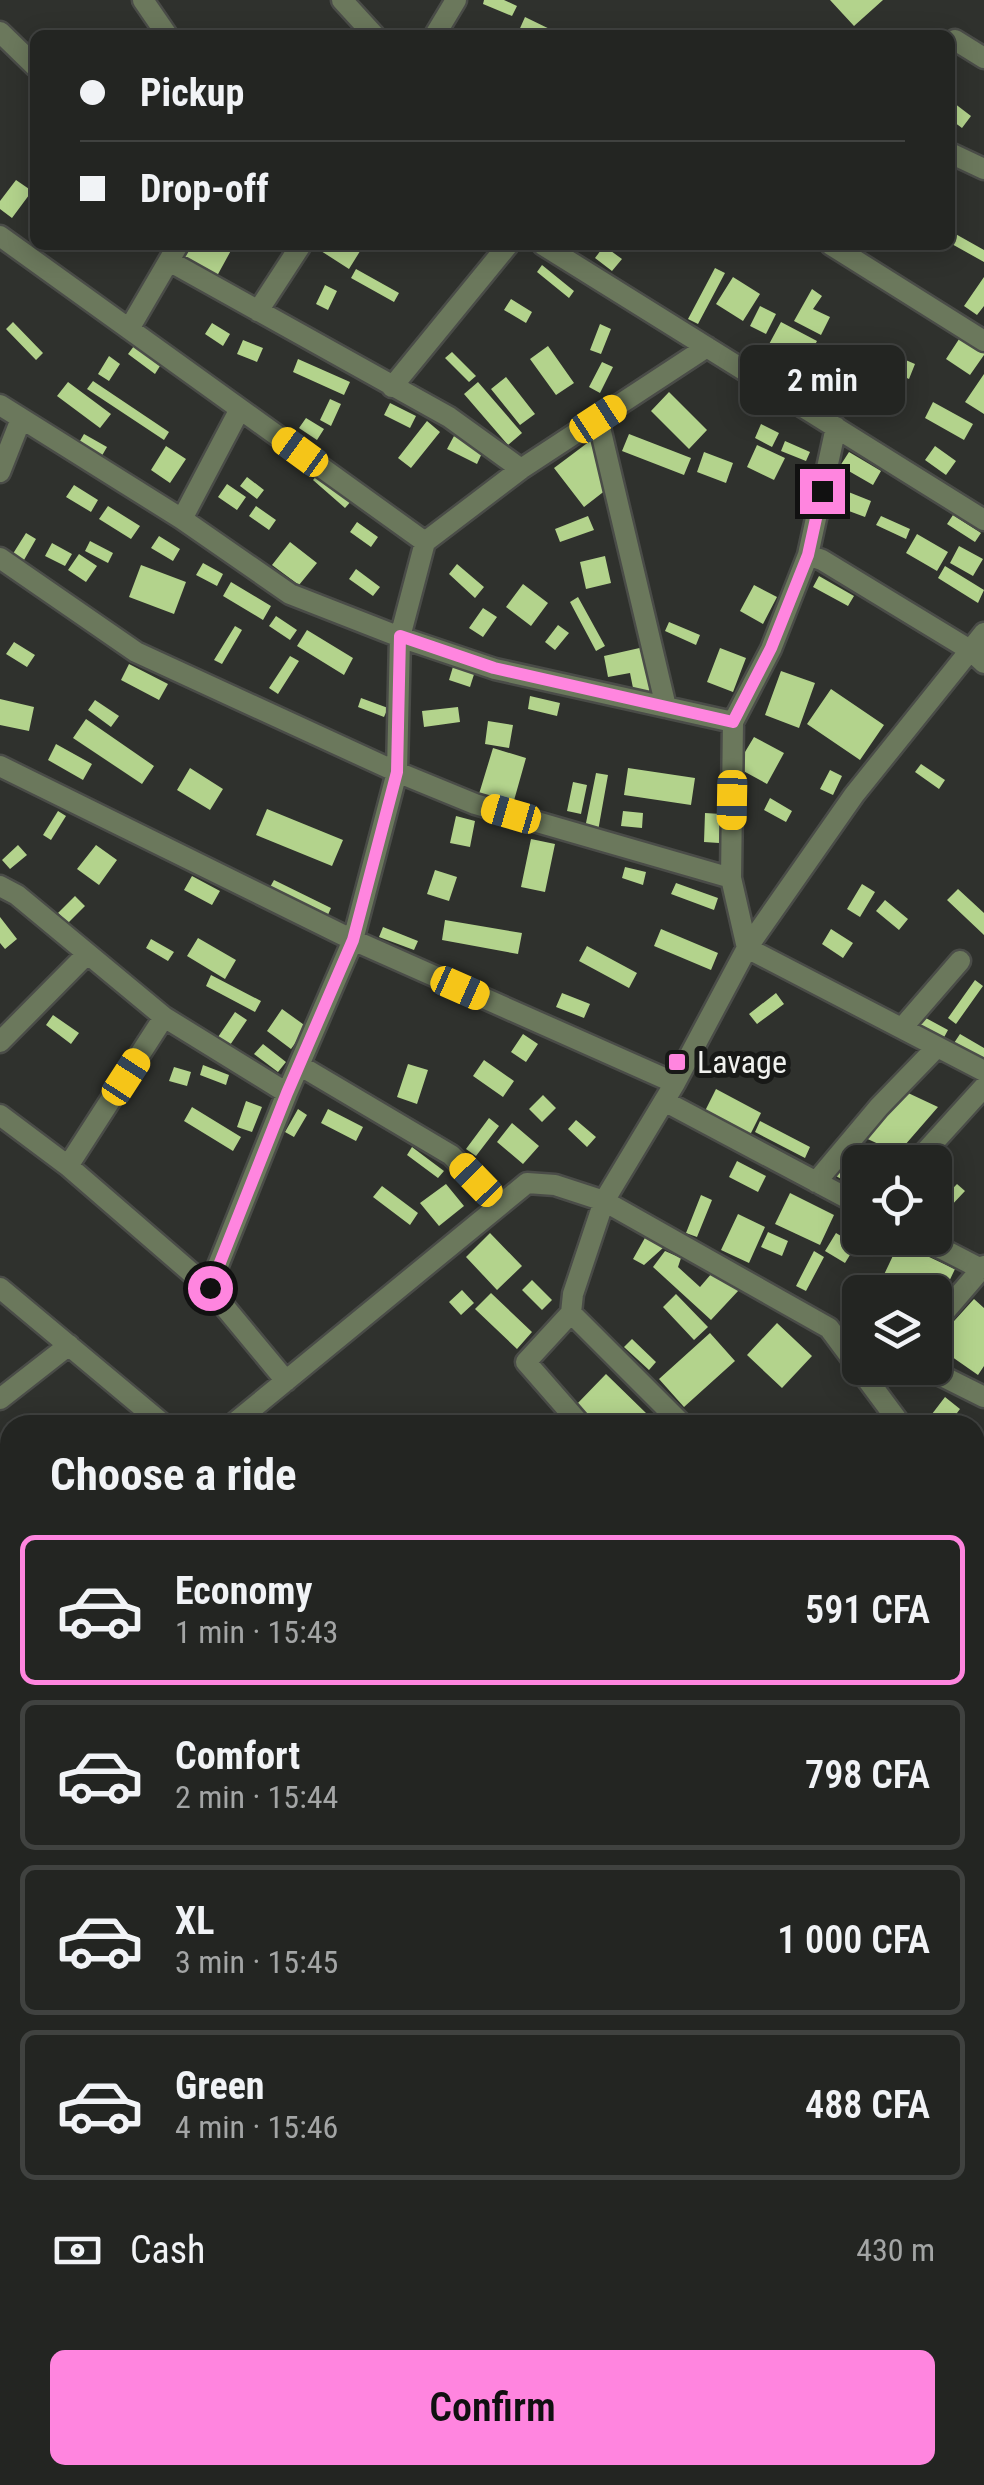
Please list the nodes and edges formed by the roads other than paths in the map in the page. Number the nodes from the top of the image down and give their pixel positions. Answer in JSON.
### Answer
{"nodes":[{"id":1,"x":144,"y":0,"type":"edge"},
{"id":2,"x":342,"y":0,"type":"edge"},
{"id":3,"x":456,"y":0,"type":"edge"},
{"id":4,"x":164,"y":30,"type":"edge"},
{"id":5,"x":369,"y":30,"type":"edge"},
{"id":6,"x":439,"y":30,"type":"edge"},
{"id":7,"x":0,"y":32,"type":"edge"},
{"id":8,"x":955,"y":40,"type":"dead end"},
{"id":9,"x":984,"y":58,"type":"edge"},
{"id":10,"x":30,"y":61,"type":"edge"},
{"id":11,"x":955,"y":154,"type":"edge"},
{"id":12,"x":984,"y":168,"type":"edge"},
{"id":13,"x":0,"y":236,"type":"edge"},
{"id":14,"x":298,"y":250,"type":"edge"},
{"id":15,"x":504,"y":250,"type":"edge"},
{"id":16,"x":551,"y":250,"type":"edge"},
{"id":17,"x":839,"y":250,"type":"edge"},
{"id":18,"x":173,"y":253,"type":"edge"},
{"id":19,"x":258,"y":312,"type":"junction"},
{"id":20,"x":129,"y":329,"type":"junction"},
{"id":21,"x":984,"y":341,"type":"edge"},
{"id":22,"x":706,"y":347,"type":"junction"},
{"id":23,"x":392,"y":387,"type":"junction"},
{"id":24,"x":0,"y":406,"type":"edge"},
{"id":25,"x":240,"y":408,"type":"junction"},
{"id":26,"x":22,"y":418,"type":"junction"},
{"id":27,"x":598,"y":419,"type":"junction"},
{"id":28,"x":836,"y":427,"type":"junction"},
{"id":29,"x":522,"y":470,"type":"junction"},
{"id":30,"x":0,"y":472,"type":"edge"},
{"id":31,"x":182,"y":519,"type":"junction"},
{"id":32,"x":984,"y":520,"type":"edge"},
{"id":33,"x":425,"y":542,"type":"junction"},
{"id":34,"x":808,"y":555,"type":"junction"},
{"id":35,"x":0,"y":558,"type":"edge"},
{"id":36,"x":984,"y":633,"type":"edge"},
{"id":37,"x":400,"y":636,"type":"junction"},
{"id":38,"x":977,"y":657,"type":"edge"},
{"id":39,"x":666,"y":707,"type":"junction"},
{"id":40,"x":733,"y":722,"type":"junction"},
{"id":41,"x":0,"y":766,"type":"edge"},
{"id":42,"x":397,"y":772,"type":"junction"},
{"id":43,"x":731,"y":878,"type":"junction"},
{"id":44,"x":0,"y":886,"type":"edge"},
{"id":45,"x":353,"y":940,"type":"junction"},
{"id":46,"x":746,"y":948,"type":"junction"},
{"id":47,"x":86,"y":954,"type":"junction"},
{"id":48,"x":960,"y":960,"type":"dead end"},
{"id":49,"x":164,"y":1017,"type":"junction"},
{"id":50,"x":902,"y":1028,"type":"junction"},
{"id":51,"x":0,"y":1042,"type":"edge"},
{"id":52,"x":937,"y":1047,"type":"junction"},
{"id":53,"x":299,"y":1065,"type":"junction"},
{"id":54,"x":984,"y":1071,"type":"edge"},
{"id":55,"x":984,"y":1087,"type":"edge"},
{"id":56,"x":670,"y":1092,"type":"junction"},
{"id":57,"x":287,"y":1093,"type":"junction"},
{"id":58,"x":0,"y":1115,"type":"edge"},
{"id":59,"x":931,"y":1145,"type":"edge"},
{"id":60,"x":68,"y":1166,"type":"junction"},
{"id":61,"x":816,"y":1182,"type":"junction"},
{"id":62,"x":842,"y":1196,"type":"edge"},
{"id":63,"x":604,"y":1201,"type":"junction"},
{"id":64,"x":500,"y":1205,"type":"junction"},
{"id":65,"x":952,"y":1253,"type":"edge"},
{"id":66,"x":982,"y":1267,"type":"edge"},
{"id":67,"x":0,"y":1288,"type":"edge"},
{"id":68,"x":210,"y":1288,"type":"junction"},
{"id":69,"x":952,"y":1303,"type":"edge"},
{"id":70,"x":571,"y":1313,"type":"junction"},
{"id":71,"x":842,"y":1341,"type":"edge"},
{"id":72,"x":69,"y":1345,"type":"junction"},
{"id":73,"x":286,"y":1380,"type":"junction"},
{"id":74,"x":952,"y":1381,"type":"edge"},
{"id":75,"x":881,"y":1385,"type":"edge"},
{"id":76,"x":984,"y":1396,"type":"edge"},
{"id":77,"x":0,"y":1399,"type":"edge"},
{"id":78,"x":152,"y":1415,"type":"edge"},
{"id":79,"x":244,"y":1415,"type":"edge"},
{"id":80,"x":572,"y":1415,"type":"edge"},
{"id":81,"x":665,"y":1415,"type":"edge"},
{"id":82,"x":897,"y":1415,"type":"edge"}],
"edges":[{"from":1,"to":4,"type":"street"},
{"from":2,"to":5,"type":"street"},
{"from":3,"to":6,"type":"street"},
{"from":7,"to":10,"type":"street"},
{"from":8,"to":9,"type":"street"},
{"from":11,"to":12,"type":"street"},
{"from":13,"to":20,"type":"street"},
{"from":14,"to":19,"type":"street"},
{"from":15,"to":23,"type":"street"},
{"from":16,"to":22,"type":"street"},
{"from":17,"to":21,"type":"street"},
{"from":18,"to":19,"type":"street"},
{"from":18,"to":20,"type":"street"},
{"from":19,"to":23,"type":"street"},
{"from":20,"to":25,"type":"street"},
{"from":22,"to":27,"type":"street"},
{"from":22,"to":28,"type":"street"},
{"from":23,"to":29,"type":"street"},
{"from":24,"to":26,"type":"street"},
{"from":25,"to":31,"type":"street"},
{"from":25,"to":33,"type":"street"},
{"from":26,"to":30,"type":"street"},
{"from":26,"to":31,"type":"street"},
{"from":27,"to":29,"type":"street"},
{"from":27,"to":39,"type":"street"},
{"from":28,"to":32,"type":"street"},
{"from":28,"to":34,"type":"street"},
{"from":29,"to":33,"type":"street"},
{"from":31,"to":37,"type":"street"},
{"from":33,"to":37,"type":"street"},
{"from":34,"to":38,"type":"street"},
{"from":34,"to":40,"type":"street"},
{"from":35,"to":42,"type":"street"},
{"from":36,"to":38,"type":"street"},
{"from":37,"to":39,"type":"street"},
{"from":37,"to":42,"type":"street"},
{"from":38,"to":46,"type":"street"},
{"from":39,"to":40,"type":"street"},
{"from":40,"to":43,"type":"street"},
{"from":41,"to":45,"type":"street"},
{"from":42,"to":43,"type":"street"},
{"from":42,"to":45,"type":"street"},
{"from":43,"to":46,"type":"street"},
{"from":44,"to":47,"type":"street"},
{"from":45,"to":53,"type":"street"},
{"from":45,"to":56,"type":"street"},
{"from":46,"to":50,"type":"street"},
{"from":46,"to":56,"type":"street"},
{"from":47,"to":49,"type":"street"},
{"from":47,"to":51,"type":"street"},
{"from":48,"to":50,"type":"street"},
{"from":49,"to":57,"type":"street"},
{"from":49,"to":60,"type":"street"},
{"from":50,"to":52,"type":"street"},
{"from":52,"to":54,"type":"street"},
{"from":52,"to":61,"type":"street"},
{"from":53,"to":57,"type":"street"},
{"from":53,"to":64,"type":"street"},
{"from":55,"to":59,"type":"street"},
{"from":56,"to":61,"type":"street"},
{"from":56,"to":63,"type":"street"},
{"from":57,"to":68,"type":"street"},
{"from":58,"to":60,"type":"street"},
{"from":60,"to":68,"type":"street"},
{"from":61,"to":62,"type":"street"},
{"from":63,"to":64,"type":"street"},
{"from":63,"to":70,"type":"street"},
{"from":63,"to":71,"type":"street"},
{"from":64,"to":73,"type":"street"},
{"from":65,"to":66,"type":"street"},
{"from":66,"to":69,"type":"street"},
{"from":67,"to":72,"type":"street"},
{"from":68,"to":73,"type":"street"},
{"from":70,"to":80,"type":"street"},
{"from":70,"to":81,"type":"street"},
{"from":72,"to":77,"type":"street"},
{"from":72,"to":78,"type":"street"},
{"from":73,"to":79,"type":"street"},
{"from":74,"to":76,"type":"street"},
{"from":75,"to":82,"type":"street"}]}
